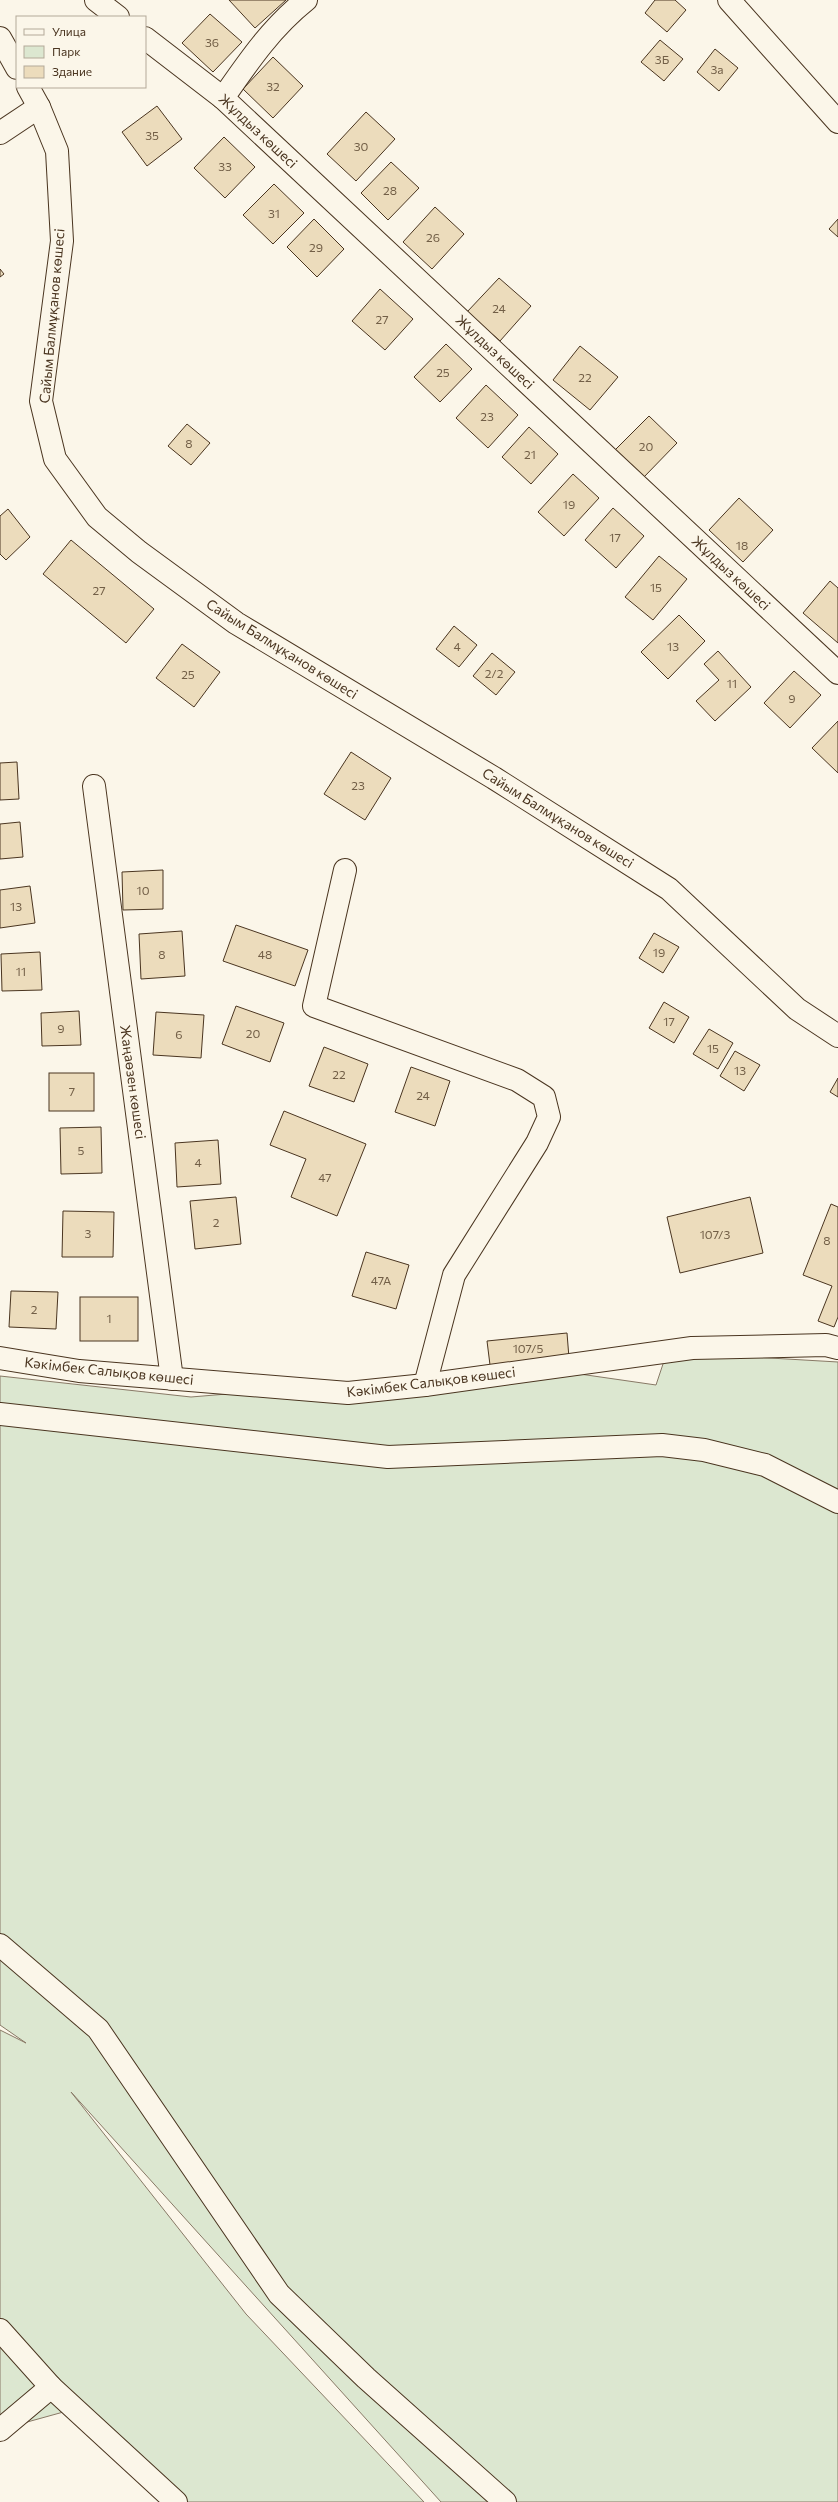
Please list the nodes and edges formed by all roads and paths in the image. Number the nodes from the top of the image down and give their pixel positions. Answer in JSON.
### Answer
{"nodes":[{"id":1,"x":96,"y":0,"type":"edge"},
{"id":2,"x":306,"y":0,"type":"edge"},
{"id":3,"x":728,"y":0,"type":"edge"},
{"id":4,"x":117,"y":16,"type":"edge"},
{"id":5,"x":0,"y":38,"type":"edge"},
{"id":6,"x":146,"y":39,"type":"edge"},
{"id":7,"x":16,"y":66,"type":"edge"},
{"id":8,"x":29,"y":88,"type":"edge"},
{"id":9,"x":223,"y":98,"type":"junction"},
{"id":10,"x":39,"y":107,"type":"junction"},
{"id":11,"x":838,"y":122,"type":"edge"},
{"id":12,"x":0,"y":133,"type":"edge"},
{"id":13,"x":838,"y":673,"type":"edge"},
{"id":14,"x":94,"y":786,"type":"dead end"},
{"id":15,"x":345,"y":870,"type":"dead end"},
{"id":16,"x":838,"y":1036,"type":"edge"},
{"id":17,"x":838,"y":1348,"type":"edge"},
{"id":18,"x":0,"y":1358,"type":"edge"},
{"id":19,"x":172,"y":1379,"type":"junction"},
{"id":20,"x":425,"y":1385,"type":"junction"},
{"id":21,"x":0,"y":1414,"type":"edge"},
{"id":22,"x":838,"y":1502,"type":"edge"},
{"id":23,"x":0,"y":1945,"type":"edge"},
{"id":24,"x":0,"y":2330,"type":"edge"},
{"id":25,"x":51,"y":2387,"type":"junction"},
{"id":26,"x":0,"y":2430,"type":"edge"},
{"id":27,"x":176,"y":2502,"type":"edge"},
{"id":28,"x":505,"y":2502,"type":"edge"}],
"edges":[{"from":1,"to":4,"type":"street"},
{"from":2,"to":9,"type":"street"},
{"from":3,"to":11,"type":"street"},
{"from":5,"to":7,"type":"street"},
{"from":6,"to":9,"type":"street","name":"Жұлдыз көшесі"},
{"from":8,"to":10,"type":"street","name":"Сайым Балмұқанов көшесі"},
{"from":9,"to":13,"type":"street","name":"Жұлдыз көшесі"},
{"from":10,"to":12,"type":"street"},
{"from":10,"to":16,"type":"street","name":"Сайым Балмұқанов көшесі"},
{"from":14,"to":19,"type":"street","name":"Жаңаөзен көшесі"},
{"from":15,"to":20,"type":"street"},
{"from":17,"to":20,"type":"street","name":"Кәкімбек Салықов көшесі"},
{"from":18,"to":19,"type":"street","name":"Кәкімбек Салықов көшесі"},
{"from":19,"to":20,"type":"street","name":"Кәкімбек Салықов көшесі"},
{"from":21,"to":22,"type":"street"},
{"from":23,"to":28,"type":"street"},
{"from":24,"to":25,"type":"street"},
{"from":25,"to":26,"type":"street"},
{"from":25,"to":27,"type":"street"}]}
